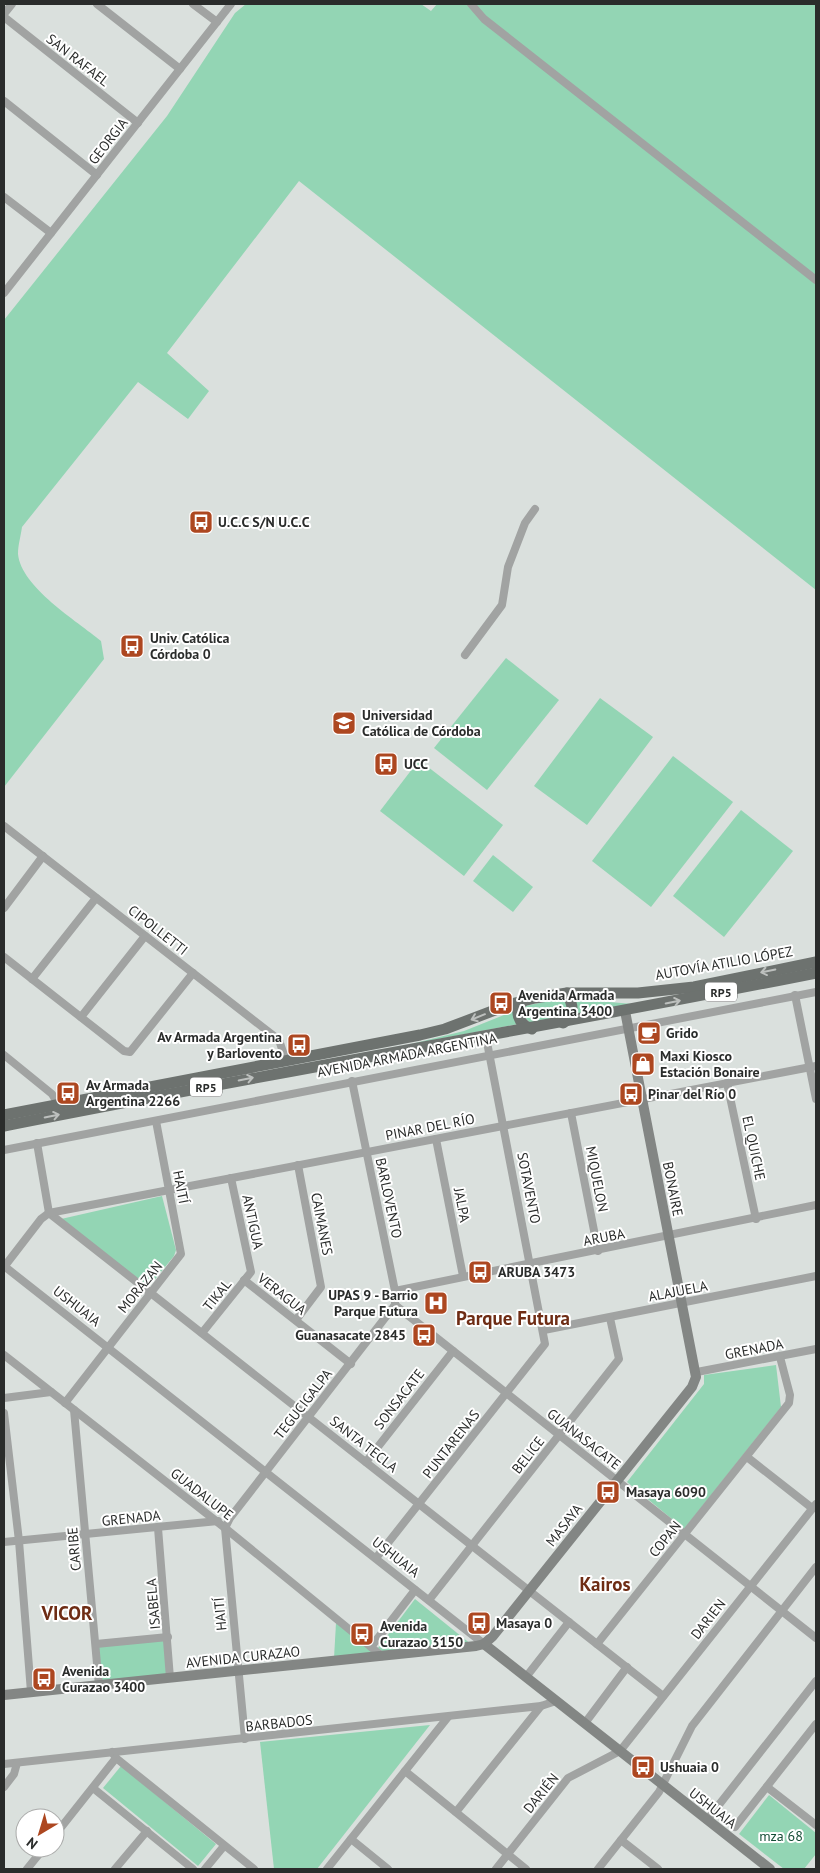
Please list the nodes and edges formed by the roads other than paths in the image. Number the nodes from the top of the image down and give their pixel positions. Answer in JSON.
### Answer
{"nodes":[{"id":1,"x":12,"y":4,"type":"edge"},
{"id":2,"x":97,"y":4,"type":"edge"},
{"id":3,"x":193,"y":4,"type":"edge"},
{"id":4,"x":231,"y":4,"type":"edge"},
{"id":5,"x":471,"y":4,"type":"edge"},
{"id":6,"x":4,"y":15,"type":"edge"},
{"id":7,"x":217,"y":22,"type":"junction"},
{"id":8,"x":180,"y":69,"type":"junction"},
{"id":9,"x":4,"y":101,"type":"edge"},
{"id":10,"x":138,"y":123,"type":"junction"},
{"id":11,"x":97,"y":175,"type":"junction"},
{"id":12,"x":4,"y":197,"type":"edge"},
{"id":13,"x":50,"y":234,"type":"junction"},
{"id":14,"x":816,"y":280,"type":"edge"},
{"id":15,"x":4,"y":292,"type":"edge"},
{"id":16,"x":535,"y":509,"type":"dead end"},
{"id":17,"x":464,"y":656,"type":"dead end"},
{"id":18,"x":4,"y":826,"type":"edge"},
{"id":19,"x":43,"y":856,"type":"junction"},
{"id":20,"x":96,"y":898,"type":"junction"},
{"id":21,"x":4,"y":908,"type":"edge"},
{"id":22,"x":145,"y":936,"type":"junction"},
{"id":23,"x":4,"y":957,"type":"edge"},
{"id":24,"x":816,"y":962,"type":"edge"},
{"id":25,"x":193,"y":973,"type":"junction"},
{"id":26,"x":816,"y":973,"type":"edge"},
{"id":27,"x":32,"y":979,"type":"junction"},
{"id":28,"x":816,"y":992,"type":"edge"},
{"id":29,"x":567,"y":993,"type":"junction"},
{"id":30,"x":638,"y":994,"type":"joint"},
{"id":31,"x":795,"y":996,"type":"junction"},
{"id":32,"x":524,"y":1000,"type":"junction"},
{"id":33,"x":625,"y":1011,"type":"junction"},
{"id":34,"x":80,"y":1017,"type":"junction"},
{"id":35,"x":563,"y":1023,"type":"junction"},
{"id":36,"x":532,"y":1029,"type":"junction"},
{"id":37,"x":628,"y":1029,"type":"junction"},
{"id":38,"x":486,"y":1037,"type":"junction"},
{"id":39,"x":490,"y":1054,"type":"junction"},
{"id":40,"x":4,"y":1055,"type":"edge"},
{"id":41,"x":286,"y":1061,"type":"junction"},
{"id":42,"x":813,"y":1067,"type":"edge"},
{"id":43,"x":352,"y":1082,"type":"junction"},
{"id":44,"x":727,"y":1083,"type":"junction"},
{"id":45,"x":642,"y":1099,"type":"junction"},
{"id":46,"x":816,"y":1099,"type":"edge"},
{"id":47,"x":58,"y":1104,"type":"junction"},
{"id":48,"x":572,"y":1113,"type":"junction"},
{"id":49,"x":4,"y":1114,"type":"edge"},
{"id":50,"x":156,"y":1121,"type":"junction"},
{"id":51,"x":4,"y":1126,"type":"edge"},
{"id":52,"x":504,"y":1126,"type":"junction"},
{"id":53,"x":436,"y":1139,"type":"junction"},
{"id":54,"x":37,"y":1143,"type":"junction"},
{"id":55,"x":4,"y":1150,"type":"edge"},
{"id":56,"x":367,"y":1152,"type":"junction"},
{"id":57,"x":298,"y":1165,"type":"junction"},
{"id":58,"x":231,"y":1178,"type":"junction"},
{"id":59,"x":168,"y":1190,"type":"junction"},
{"id":60,"x":816,"y":1205,"type":"edge"},
{"id":61,"x":49,"y":1213,"type":"junction"},
{"id":62,"x":756,"y":1219,"type":"junction"},
{"id":63,"x":669,"y":1237,"type":"junction"},
{"id":64,"x":598,"y":1251,"type":"junction"},
{"id":65,"x":179,"y":1258,"type":"joint"},
{"id":66,"x":531,"y":1263,"type":"junction"},
{"id":67,"x":4,"y":1266,"type":"edge"},
{"id":68,"x":251,"y":1272,"type":"joint"},
{"id":69,"x":463,"y":1276,"type":"junction"},
{"id":70,"x":816,"y":1276,"type":"edge"},
{"id":71,"x":244,"y":1280,"type":"junction"},
{"id":72,"x":395,"y":1291,"type":"junction"},
{"id":73,"x":151,"y":1293,"type":"junction"},
{"id":74,"x":682,"y":1303,"type":"junction"},
{"id":75,"x":395,"y":1305,"type":"junction"},
{"id":76,"x":610,"y":1318,"type":"junction"},
{"id":77,"x":296,"y":1320,"type":"junction"},
{"id":78,"x":544,"y":1330,"type":"junction"},
{"id":79,"x":202,"y":1333,"type":"junction"},
{"id":80,"x":545,"y":1344,"type":"joint"},
{"id":81,"x":108,"y":1347,"type":"junction"},
{"id":82,"x":816,"y":1349,"type":"edge"},
{"id":83,"x":453,"y":1351,"type":"junction"},
{"id":84,"x":4,"y":1355,"type":"edge"},
{"id":85,"x":780,"y":1357,"type":"junction"},
{"id":86,"x":351,"y":1364,"type":"junction"},
{"id":87,"x":697,"y":1372,"type":"junction"},
{"id":88,"x":51,"y":1392,"type":"junction"},
{"id":89,"x":506,"y":1394,"type":"junction"},
{"id":90,"x":4,"y":1398,"type":"edge"},
{"id":91,"x":65,"y":1403,"type":"junction"},
{"id":92,"x":74,"y":1410,"type":"junction"},
{"id":93,"x":4,"y":1413,"type":"edge"},
{"id":94,"x":309,"y":1417,"type":"junction"},
{"id":95,"x":559,"y":1436,"type":"junction"},
{"id":96,"x":747,"y":1457,"type":"junction"},
{"id":97,"x":366,"y":1462,"type":"junction"},
{"id":98,"x":265,"y":1472,"type":"junction"},
{"id":99,"x":616,"y":1481,"type":"junction"},
{"id":100,"x":419,"y":1504,"type":"junction"},
{"id":101,"x":814,"y":1506,"type":"edge"},
{"id":102,"x":230,"y":1518,"type":"junction"},
{"id":103,"x":217,"y":1522,"type":"junction"},
{"id":104,"x":158,"y":1528,"type":"junction"},
{"id":105,"x":225,"y":1528,"type":"junction"},
{"id":106,"x":86,"y":1535,"type":"junction"},
{"id":107,"x":685,"y":1535,"type":"junction"},
{"id":108,"x":19,"y":1541,"type":"junction"},
{"id":109,"x":4,"y":1542,"type":"edge"},
{"id":110,"x":473,"y":1546,"type":"junction"},
{"id":111,"x":376,"y":1558,"type":"junction"},
{"id":112,"x":816,"y":1567,"type":"edge"},
{"id":113,"x":750,"y":1586,"type":"junction"},
{"id":114,"x":415,"y":1590,"type":"junction"},
{"id":115,"x":530,"y":1591,"type":"junction"},
{"id":116,"x":429,"y":1600,"type":"junction"},
{"id":117,"x":782,"y":1611,"type":"junction"},
{"id":118,"x":569,"y":1622,"type":"junction"},
{"id":119,"x":168,"y":1637,"type":"junction"},
{"id":120,"x":816,"y":1638,"type":"edge"},
{"id":121,"x":96,"y":1644,"type":"junction"},
{"id":122,"x":484,"y":1644,"type":"junction"},
{"id":123,"x":597,"y":1644,"type":"junction"},
{"id":124,"x":371,"y":1647,"type":"junction"},
{"id":125,"x":382,"y":1656,"type":"junction"},
{"id":126,"x":627,"y":1668,"type":"junction"},
{"id":127,"x":237,"y":1672,"type":"junction"},
{"id":128,"x":526,"y":1677,"type":"junction"},
{"id":129,"x":170,"y":1678,"type":"junction"},
{"id":130,"x":816,"y":1681,"type":"edge"},
{"id":131,"x":99,"y":1686,"type":"junction"},
{"id":132,"x":31,"y":1692,"type":"junction"},
{"id":133,"x":4,"y":1695,"type":"edge"},
{"id":134,"x":663,"y":1696,"type":"junction"},
{"id":135,"x":556,"y":1701,"type":"junction"},
{"id":136,"x":541,"y":1706,"type":"junction"},
{"id":137,"x":448,"y":1717,"type":"junction"},
{"id":138,"x":585,"y":1723,"type":"junction"},
{"id":139,"x":816,"y":1724,"type":"edge"},
{"id":140,"x":245,"y":1739,"type":"junction"},
{"id":141,"x":620,"y":1751,"type":"junction"},
{"id":142,"x":114,"y":1755,"type":"junction"},
{"id":143,"x":17,"y":1763,"type":"junction"},
{"id":144,"x":4,"y":1764,"type":"edge"},
{"id":145,"x":406,"y":1770,"type":"junction"},
{"id":146,"x":663,"y":1786,"type":"junction"},
{"id":147,"x":767,"y":1786,"type":"junction"},
{"id":148,"x":4,"y":1787,"type":"edge"},
{"id":149,"x":93,"y":1788,"type":"junction"},
{"id":150,"x":456,"y":1812,"type":"junction"},
{"id":151,"x":707,"y":1820,"type":"junction"},
{"id":152,"x":65,"y":1823,"type":"edge"},
{"id":153,"x":815,"y":1823,"type":"edge"},
{"id":154,"x":736,"y":1827,"type":"dead end"},
{"id":155,"x":146,"y":1831,"type":"junction"},
{"id":156,"x":351,"y":1839,"type":"junction"},
{"id":157,"x":621,"y":1840,"type":"junction"},
{"id":158,"x":224,"y":1846,"type":"junction"},
{"id":159,"x":508,"y":1855,"type":"junction"},
{"id":160,"x":36,"y":1858,"type":"edge"},
{"id":161,"x":27,"y":1869,"type":"edge"},
{"id":162,"x":115,"y":1869,"type":"edge"},
{"id":163,"x":193,"y":1869,"type":"edge"},
{"id":164,"x":205,"y":1869,"type":"edge"},
{"id":165,"x":254,"y":1869,"type":"edge"},
{"id":166,"x":327,"y":1869,"type":"edge"},
{"id":167,"x":388,"y":1869,"type":"edge"},
{"id":168,"x":496,"y":1869,"type":"edge"},
{"id":169,"x":526,"y":1869,"type":"edge"},
{"id":170,"x":598,"y":1869,"type":"edge"},
{"id":171,"x":658,"y":1869,"type":"edge"},
{"id":172,"x":770,"y":1869,"type":"edge"}],
"edges":[{"from":1,"to":6,"type":"street"},
{"from":2,"to":8,"type":"street"},
{"from":3,"to":7,"type":"street"},
{"from":4,"to":7,"type":"street","name":"GEORGIA"},
{"from":5,"to":14,"type":"street"},
{"from":6,"to":10,"type":"street","name":"SAN RAFAEL"},
{"from":7,"to":8,"type":"street","name":"GEORGIA"},
{"from":8,"to":10,"type":"street","name":"GEORGIA"},
{"from":9,"to":11,"type":"street"},
{"from":10,"to":11,"type":"street","name":"GEORGIA"},
{"from":11,"to":13,"type":"street","name":"GEORGIA"},
{"from":12,"to":13,"type":"street"},
{"from":13,"to":15,"type":"street","name":"GEORGIA"},
{"from":16,"to":17,"type":"street"},
{"from":18,"to":19,"type":"street","name":"CIPOLLETTI"},
{"from":19,"to":20,"type":"street","name":"CIPOLLETTI"},
{"from":19,"to":21,"type":"street"},
{"from":20,"to":22,"type":"street","name":"CIPOLLETTI"},
{"from":20,"to":27,"type":"street"},
{"from":22,"to":25,"type":"street","name":"CIPOLLETTI"},
{"from":22,"to":34,"type":"street"},
{"from":23,"to":27,"type":"street"},
{"from":24,"to":30,"type":"main road","name":"AUTOVÍA ATILIO LÓPEZ","number":"RP5","one_way":true},
{"from":25,"to":34,"type":"street"},
{"from":25,"to":41,"type":"street","name":"CIPOLLETTI"},
{"from":33,"to":26,"type":"main road","name":"AUTOVÍA ATILIO LÓPEZ","number":"RP5","one_way":true},
{"from":27,"to":34,"type":"street"},
{"from":28,"to":31,"type":"street","name":"AVENIDA ARMADA ARGENTINA"},
{"from":29,"to":30,"type":"main road","name":"AVENIDA ARMADA ARGENTINA","number":"RP5"},
{"from":29,"to":32,"type":"main road","name":"AVENIDA ARMADA ARGENTINA","number":"RP5"},
{"from":29,"to":35,"type":"main road"},
{"from":31,"to":37,"type":"street","name":"AVENIDA ARMADA ARGENTINA"},
{"from":31,"to":42,"type":"street"},
{"from":32,"to":36,"type":"main road"},
{"from":32,"to":41,"type":"main road","name":"AVENIDA ARMADA ARGENTINA","number":"RP5","one_way":true},
{"from":33,"to":35,"type":"main road","name":"AVENIDA ARMADA ARGENTINA","number":"RP5"},
{"from":33,"to":37,"type":"street","name":"BONAIRE"},
{"from":35,"to":36,"type":"main road","name":"AVENIDA ARMADA ARGENTINA","number":"RP5"},
{"from":36,"to":38,"type":"main road","name":"AVENIDA ARMADA ARGENTINA","number":"RP5"},
{"from":37,"to":39,"type":"street","name":"AVENIDA ARMADA ARGENTINA"},
{"from":37,"to":45,"type":"street","name":"BONAIRE"},
{"from":38,"to":39,"type":"street","name":"SOTAVENTO"},
{"from":51,"to":38,"type":"main road","name":"AVENIDA ARMADA ARGENTINA","number":"RP5","one_way":true},
{"from":39,"to":43,"type":"street","name":"AVENIDA ARMADA ARGENTINA"},
{"from":39,"to":52,"type":"street","name":"SOTAVENTO"},
{"from":40,"to":47,"type":"street"},
{"from":41,"to":47,"type":"main road","name":"AVENIDA ARMADA ARGENTINA","number":"RP5"},
{"from":42,"to":44,"type":"street","name":"PINAR DEL RÍO"},
{"from":42,"to":46,"type":"street"},
{"from":43,"to":50,"type":"street","name":"AVENIDA ARMADA ARGENTINA"},
{"from":43,"to":56,"type":"street","name":"BARLOVENTO"},
{"from":44,"to":45,"type":"street","name":"PINAR DEL RÍO"},
{"from":44,"to":62,"type":"street","name":"EL QUICHE"},
{"from":45,"to":48,"type":"street","name":"PINAR DEL RÍO"},
{"from":45,"to":63,"type":"street","name":"BONAIRE"},
{"from":47,"to":49,"type":"main road","name":"AVENIDA ARMADA ARGENTINA","number":"RP5"},
{"from":48,"to":52,"type":"street","name":"PINAR DEL RÍO"},
{"from":48,"to":64,"type":"street","name":"MIQUELON"},
{"from":50,"to":54,"type":"street","name":"AVENIDA ARMADA ARGENTINA"},
{"from":50,"to":59,"type":"street","name":"HAITÍ"},
{"from":52,"to":53,"type":"street","name":"PINAR DEL RÍO"},
{"from":52,"to":66,"type":"street","name":"SOTAVENTO"},
{"from":53,"to":56,"type":"street","name":"PINAR DEL RÍO"},
{"from":53,"to":69,"type":"street","name":"JALPA"},
{"from":54,"to":55,"type":"street","name":"AVENIDA ARMADA ARGENTINA"},
{"from":54,"to":61,"type":"street"},
{"from":56,"to":57,"type":"street","name":"PINAR DEL RÍO"},
{"from":56,"to":72,"type":"street","name":"BARLOVENTO"},
{"from":57,"to":58,"type":"street","name":"PINAR DEL RÍO"},
{"from":57,"to":77,"type":"street","name":"CAIMANES"},
{"from":58,"to":59,"type":"street","name":"PINAR DEL RÍO"},
{"from":58,"to":68,"type":"street","name":"ANTIGUA"},
{"from":59,"to":61,"type":"street","name":"PINAR DEL RÍO"},
{"from":59,"to":65,"type":"street","name":"HAITÍ"},
{"from":60,"to":62,"type":"street","name":"ARUBA"},
{"from":61,"to":67,"type":"street"},
{"from":61,"to":73,"type":"street","name":"SANTA TECLA"},
{"from":62,"to":63,"type":"street","name":"ARUBA"},
{"from":63,"to":64,"type":"street","name":"ARUBA"},
{"from":63,"to":74,"type":"street","name":"BONAIRE"},
{"from":64,"to":66,"type":"street","name":"ARUBA"},
{"from":65,"to":73,"type":"street","name":"MORAZAN"},
{"from":66,"to":69,"type":"street","name":"ARUBA"},
{"from":66,"to":78,"type":"street","name":"SOTAVENTO"},
{"from":67,"to":81,"type":"street","name":"USHUAIA"},
{"from":68,"to":71,"type":"street","name":"TIKAL"},
{"from":69,"to":72,"type":"street","name":"ARUBA"},
{"from":70,"to":74,"type":"street","name":"ALAJUELA"},
{"from":71,"to":77,"type":"street","name":"VERAGUA"},
{"from":71,"to":79,"type":"street","name":"TIKAL"},
{"from":72,"to":75,"type":"street"},
{"from":73,"to":79,"type":"street","name":"SANTA TECLA"},
{"from":73,"to":81,"type":"street","name":"MORAZAN"},
{"from":74,"to":76,"type":"street","name":"ALAJUELA"},
{"from":74,"to":87,"type":"street","name":"BONAIRE"},
{"from":75,"to":83,"type":"street","name":"GUANASACATE"},
{"from":75,"to":86,"type":"street","name":"TEGUCIGALPA"},
{"from":76,"to":78,"type":"street","name":"ALAJUELA"},
{"from":76,"to":95,"type":"street","name":"BELICE"},
{"from":77,"to":86,"type":"street","name":"VERAGUA"},
{"from":78,"to":80,"type":"street","name":"SOTAVENTO"},
{"from":79,"to":94,"type":"street","name":"SANTA TECLA"},
{"from":80,"to":89,"type":"street","name":"PUNTARENAS"},
{"from":81,"to":91,"type":"street","name":"MORAZAN"},
{"from":81,"to":98,"type":"street","name":"USHUAIA"},
{"from":82,"to":85,"type":"street","name":"GRENADA"},
{"from":83,"to":89,"type":"street","name":"GUANASACATE"},
{"from":83,"to":97,"type":"street","name":"SONSACATE"},
{"from":84,"to":88,"type":"street","name":"GUADALUPE"},
{"from":85,"to":87,"type":"street","name":"GRENADA"},
{"from":85,"to":96,"type":"street","name":"COPAN"},
{"from":86,"to":94,"type":"street","name":"TEGUCIGALPA"},
{"from":87,"to":99,"type":"street","name":"MASAYA"},
{"from":88,"to":90,"type":"street"},
{"from":88,"to":91,"type":"street","name":"GUADALUPE"},
{"from":89,"to":95,"type":"street","name":"GUANASACATE"},
{"from":89,"to":100,"type":"street","name":"PUNTARENAS"},
{"from":91,"to":92,"type":"street","name":"GUADALUPE"},
{"from":92,"to":103,"type":"street","name":"GUADALUPE"},
{"from":92,"to":106,"type":"street","name":"CARIBE"},
{"from":93,"to":108,"type":"street"},
{"from":94,"to":97,"type":"street","name":"SANTA TECLA"},
{"from":94,"to":98,"type":"street","name":"TEGUCIGALPA"},
{"from":95,"to":99,"type":"street","name":"GUANASACATE"},
{"from":95,"to":110,"type":"street","name":"BELICE"},
{"from":96,"to":101,"type":"street"},
{"from":96,"to":107,"type":"street","name":"COPAN"},
{"from":97,"to":100,"type":"street","name":"SANTA TECLA"},
{"from":98,"to":102,"type":"street","name":"TEGUCIGALPA"},
{"from":98,"to":111,"type":"street","name":"USHUAIA"},
{"from":99,"to":107,"type":"street","name":"GUANASACATE"},
{"from":99,"to":115,"type":"street","name":"MASAYA"},
{"from":100,"to":110,"type":"street","name":"SANTA TECLA"},
{"from":100,"to":111,"type":"street","name":"PUNTARENAS"},
{"from":101,"to":113,"type":"street","name":"DARIEN"},
{"from":102,"to":103,"type":"street","name":"GRENADA"},
{"from":102,"to":105,"type":"street"},
{"from":103,"to":104,"type":"street","name":"GRENADA"},
{"from":103,"to":105,"type":"street","name":"GUADALUPE"},
{"from":104,"to":106,"type":"street","name":"GRENADA"},
{"from":104,"to":119,"type":"street","name":"ISABELA"},
{"from":105,"to":124,"type":"street","name":"GUADALUPE"},
{"from":105,"to":127,"type":"street","name":"HAITÍ"},
{"from":106,"to":108,"type":"street","name":"GRENADA"},
{"from":106,"to":121,"type":"street","name":"CARIBE"},
{"from":107,"to":113,"type":"street","name":"GUANASACATE"},
{"from":107,"to":123,"type":"street","name":"COPAN"},
{"from":108,"to":109,"type":"street","name":"GRENADA"},
{"from":108,"to":132,"type":"street"},
{"from":110,"to":115,"type":"street","name":"SANTA TECLA"},
{"from":110,"to":116,"type":"street","name":"BELICE"},
{"from":111,"to":114,"type":"street","name":"USHUAIA"},
{"from":112,"to":117,"type":"street"},
{"from":113,"to":117,"type":"street","name":"GUANASACATE"},
{"from":113,"to":134,"type":"street","name":"DARIEN"},
{"from":114,"to":116,"type":"street","name":"USHUAIA"},
{"from":114,"to":124,"type":"street"},
{"from":115,"to":118,"type":"street","name":"SANTA TECLA"},
{"from":115,"to":122,"type":"street","name":"MASAYA"},
{"from":116,"to":122,"type":"street","name":"USHUAIA"},
{"from":117,"to":120,"type":"street","name":"GUANASACATE"},
{"from":117,"to":146,"type":"street"},
{"from":118,"to":123,"type":"street","name":"SANTA TECLA"},
{"from":118,"to":128,"type":"street"},
{"from":119,"to":121,"type":"street"},
{"from":119,"to":129,"type":"street","name":"ISABELA"},
{"from":121,"to":131,"type":"street","name":"CARIBE"},
{"from":122,"to":125,"type":"street","name":"AVENIDA CURAZAO"},
{"from":122,"to":128,"type":"street","name":"USHUAIA"},
{"from":123,"to":126,"type":"street","name":"SANTA TECLA"},
{"from":124,"to":125,"type":"street","name":"GUADALUPE"},
{"from":125,"to":127,"type":"street","name":"AVENIDA CURAZAO"},
{"from":126,"to":134,"type":"street","name":"SANTA TECLA"},
{"from":126,"to":138,"type":"street"},
{"from":127,"to":129,"type":"street","name":"AVENIDA CURAZAO"},
{"from":127,"to":140,"type":"street","name":"HAITÍ"},
{"from":128,"to":135,"type":"street","name":"USHUAIA"},
{"from":129,"to":131,"type":"street","name":"AVENIDA CURAZAO"},
{"from":130,"to":151,"type":"street"},
{"from":131,"to":132,"type":"street","name":"AVENIDA CURAZAO"},
{"from":132,"to":133,"type":"street","name":"AVENIDA CURAZAO"},
{"from":134,"to":141,"type":"street","name":"DARIEN"},
{"from":135,"to":136,"type":"street","name":"BARBADOS"},
{"from":135,"to":138,"type":"street","name":"USHUAIA"},
{"from":136,"to":137,"type":"street","name":"BARBADOS"},
{"from":136,"to":150,"type":"street"},
{"from":137,"to":140,"type":"street","name":"BARBADOS"},
{"from":137,"to":145,"type":"street"},
{"from":138,"to":141,"type":"street","name":"USHUAIA"},
{"from":139,"to":147,"type":"street"},
{"from":140,"to":142,"type":"street","name":"BARBADOS"},
{"from":141,"to":146,"type":"street","name":"USHUAIA"},
{"from":141,"to":159,"type":"street","name":"DARIÉN"},
{"from":142,"to":143,"type":"street","name":"BARBADOS"},
{"from":142,"to":149,"type":"street"},
{"from":142,"to":158,"type":"street"},
{"from":143,"to":144,"type":"street","name":"BARBADOS"},
{"from":143,"to":148,"type":"street"},
{"from":145,"to":150,"type":"street"},
{"from":145,"to":156,"type":"street"},
{"from":146,"to":151,"type":"street","name":"USHUAIA"},
{"from":146,"to":157,"type":"street"},
{"from":147,"to":153,"type":"street"},
{"from":147,"to":154,"type":"street"},
{"from":149,"to":152,"type":"street"},
{"from":149,"to":155,"type":"street"},
{"from":150,"to":159,"type":"street"},
{"from":151,"to":172,"type":"street","name":"USHUAIA"},
{"from":155,"to":162,"type":"street"},
{"from":155,"to":163,"type":"street"},
{"from":156,"to":166,"type":"street"},
{"from":156,"to":167,"type":"street"},
{"from":157,"to":170,"type":"street"},
{"from":157,"to":171,"type":"street"},
{"from":158,"to":164,"type":"street"},
{"from":158,"to":165,"type":"street"},
{"from":159,"to":168,"type":"street","name":"DARIÉN"},
{"from":159,"to":169,"type":"street"},
{"from":160,"to":161,"type":"street"}]}
